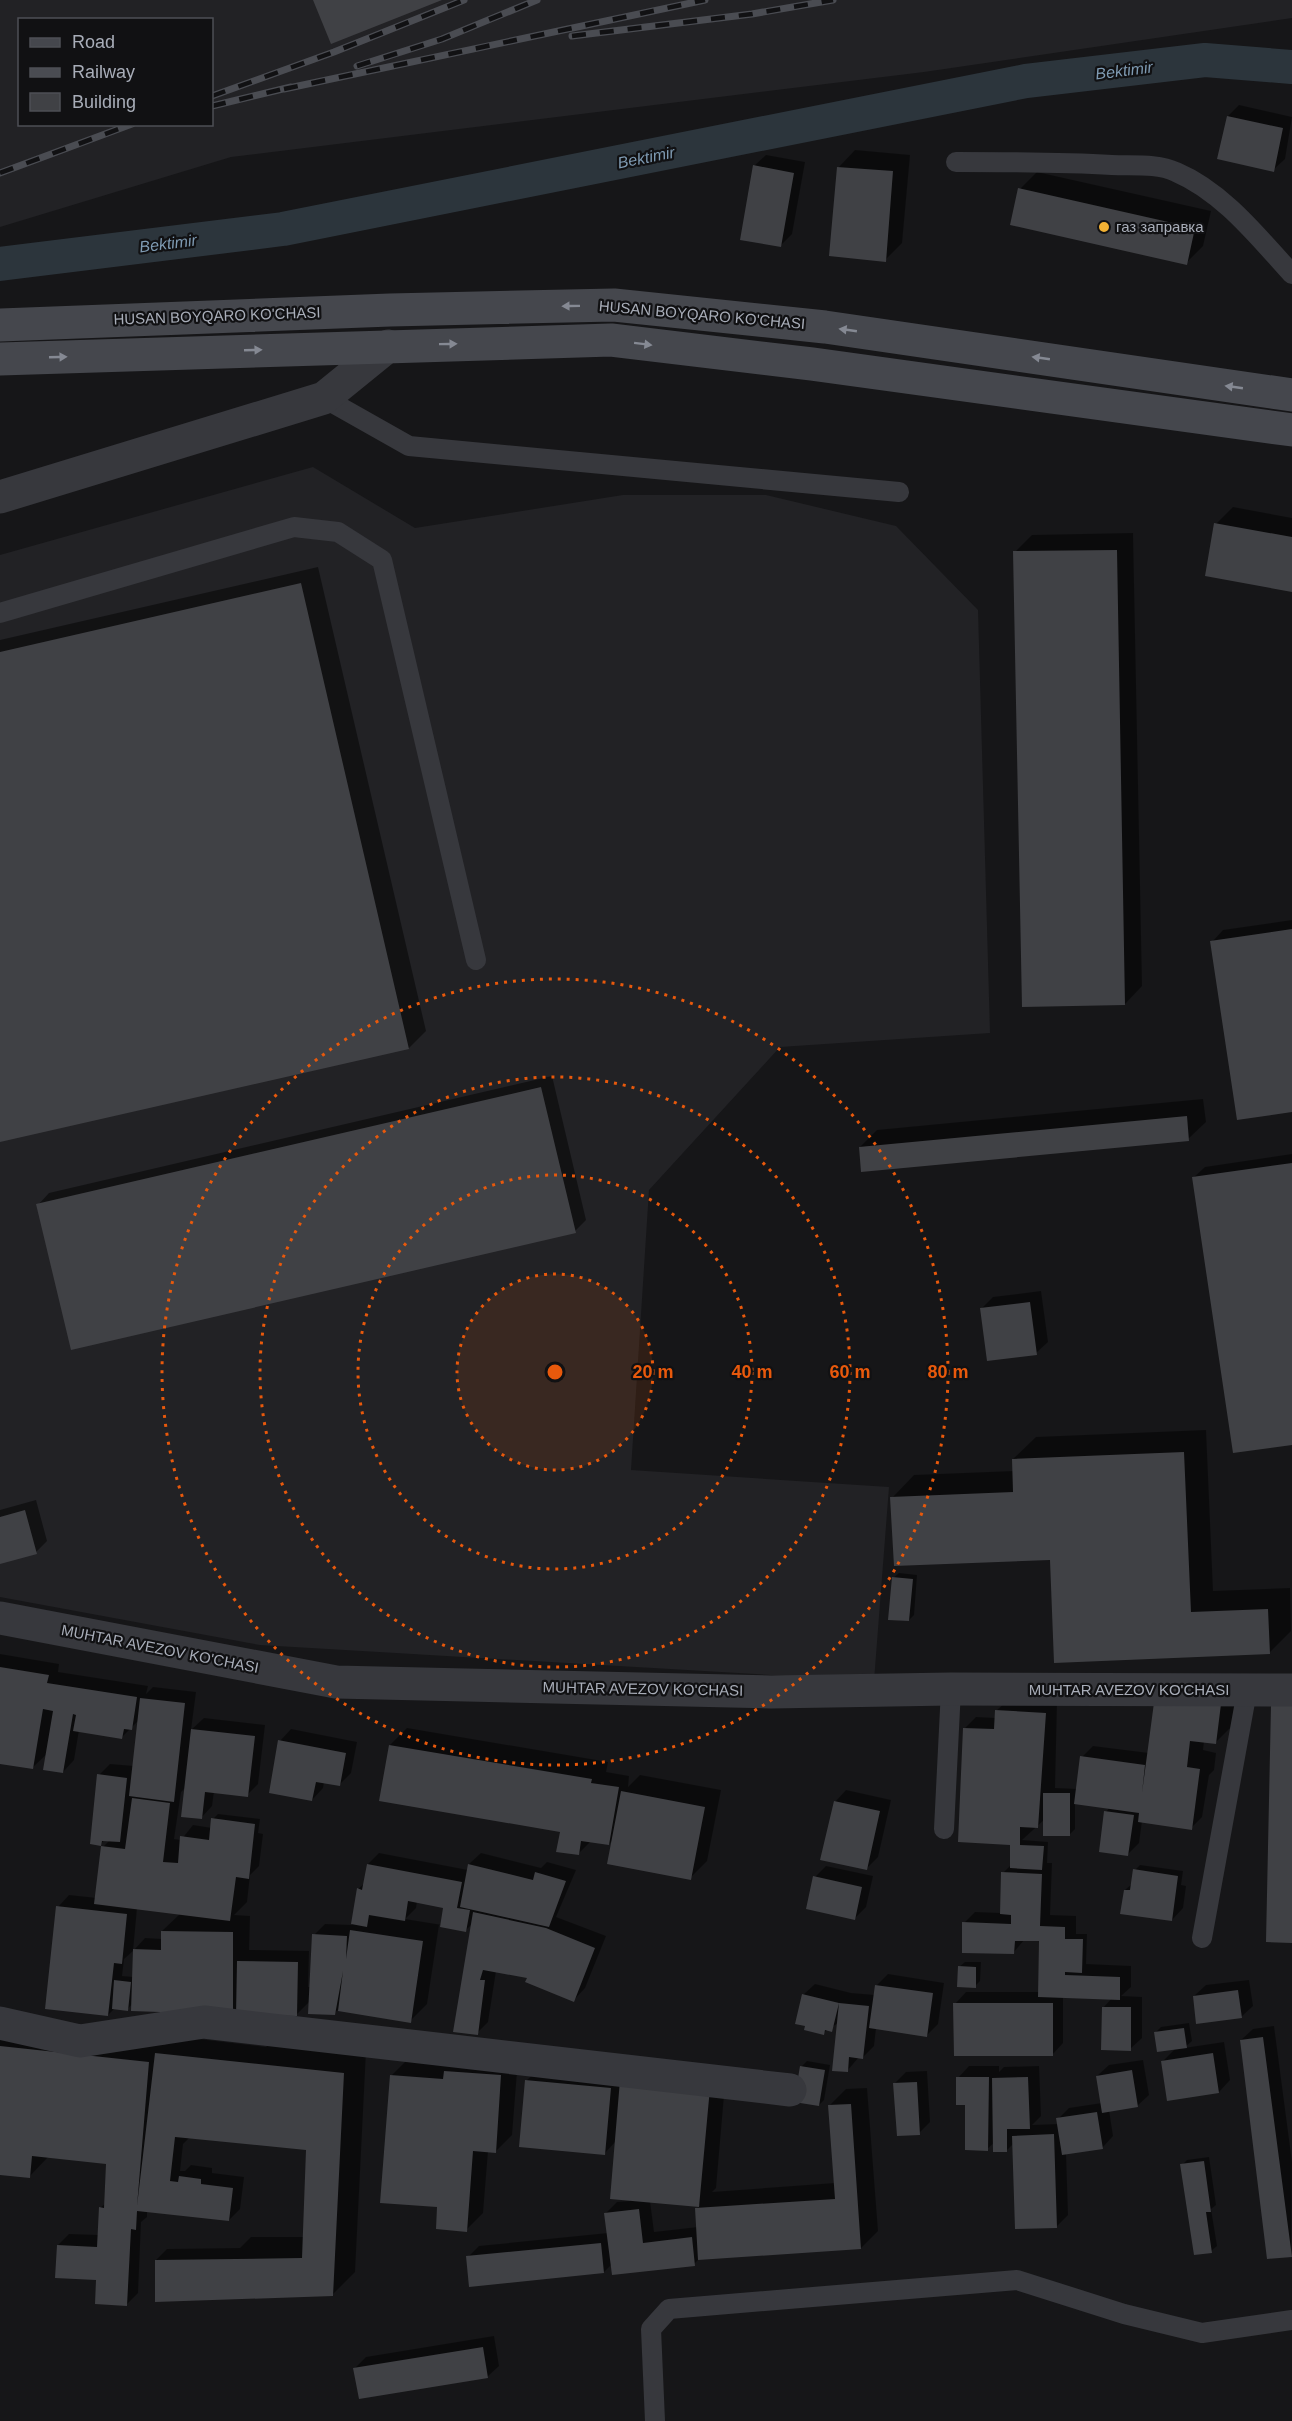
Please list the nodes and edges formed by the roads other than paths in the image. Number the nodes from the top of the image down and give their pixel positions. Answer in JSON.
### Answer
{"nodes":[{"id":1,"x":956,"y":162,"type":"dead end"},
{"id":2,"x":1292,"y":274,"type":"edge"},
{"id":3,"x":0,"y":325,"type":"edge"},
{"id":4,"x":388,"y":346,"type":"junction"},
{"id":5,"x":0,"y":359,"type":"edge"},
{"id":6,"x":1292,"y":395,"type":"edge"},
{"id":7,"x":324,"y":398,"type":"junction"},
{"id":8,"x":1292,"y":430,"type":"edge"},
{"id":9,"x":899,"y":492,"type":"dead end"},
{"id":10,"x":0,"y":497,"type":"edge"},
{"id":11,"x":0,"y":613,"type":"edge"},
{"id":12,"x":476,"y":960,"type":"dead end"},
{"id":13,"x":0,"y":1618,"type":"edge"},
{"id":14,"x":951,"y":1689,"type":"junction"},
{"id":15,"x":1292,"y":1690,"type":"edge"},
{"id":16,"x":1247,"y":1691,"type":"junction"},
{"id":17,"x":944,"y":1829,"type":"dead end"},
{"id":18,"x":1202,"y":1938,"type":"dead end"},
{"id":19,"x":0,"y":2023,"type":"edge"},
{"id":20,"x":790,"y":2090,"type":"dead end"},
{"id":21,"x":1292,"y":2320,"type":"edge"},
{"id":22,"x":655,"y":2421,"type":"edge"}],
"edges":[{"from":1,"to":2,"type":"lane"},
{"from":6,"to":3,"type":"main road","name":"HUSAN BOYQARO KO'CHASI","one_way":true},
{"from":5,"to":4,"type":"main road","one_way":true},
{"from":4,"to":7,"type":"street"},
{"from":4,"to":8,"type":"main road","one_way":true},
{"from":7,"to":9,"type":"lane"},
{"from":7,"to":10,"type":"street"},
{"from":11,"to":12,"type":"lane"},
{"from":13,"to":14,"type":"street","name":"MUHTAR AVEZOV KO'CHASI"},
{"from":14,"to":16,"type":"street","name":"MUHTAR AVEZOV KO'CHASI"},
{"from":14,"to":17,"type":"lane"},
{"from":15,"to":16,"type":"street","name":"MUHTAR AVEZOV KO'CHASI"},
{"from":16,"to":18,"type":"lane"},
{"from":19,"to":20,"type":"street"},
{"from":21,"to":22,"type":"lane"}]}
